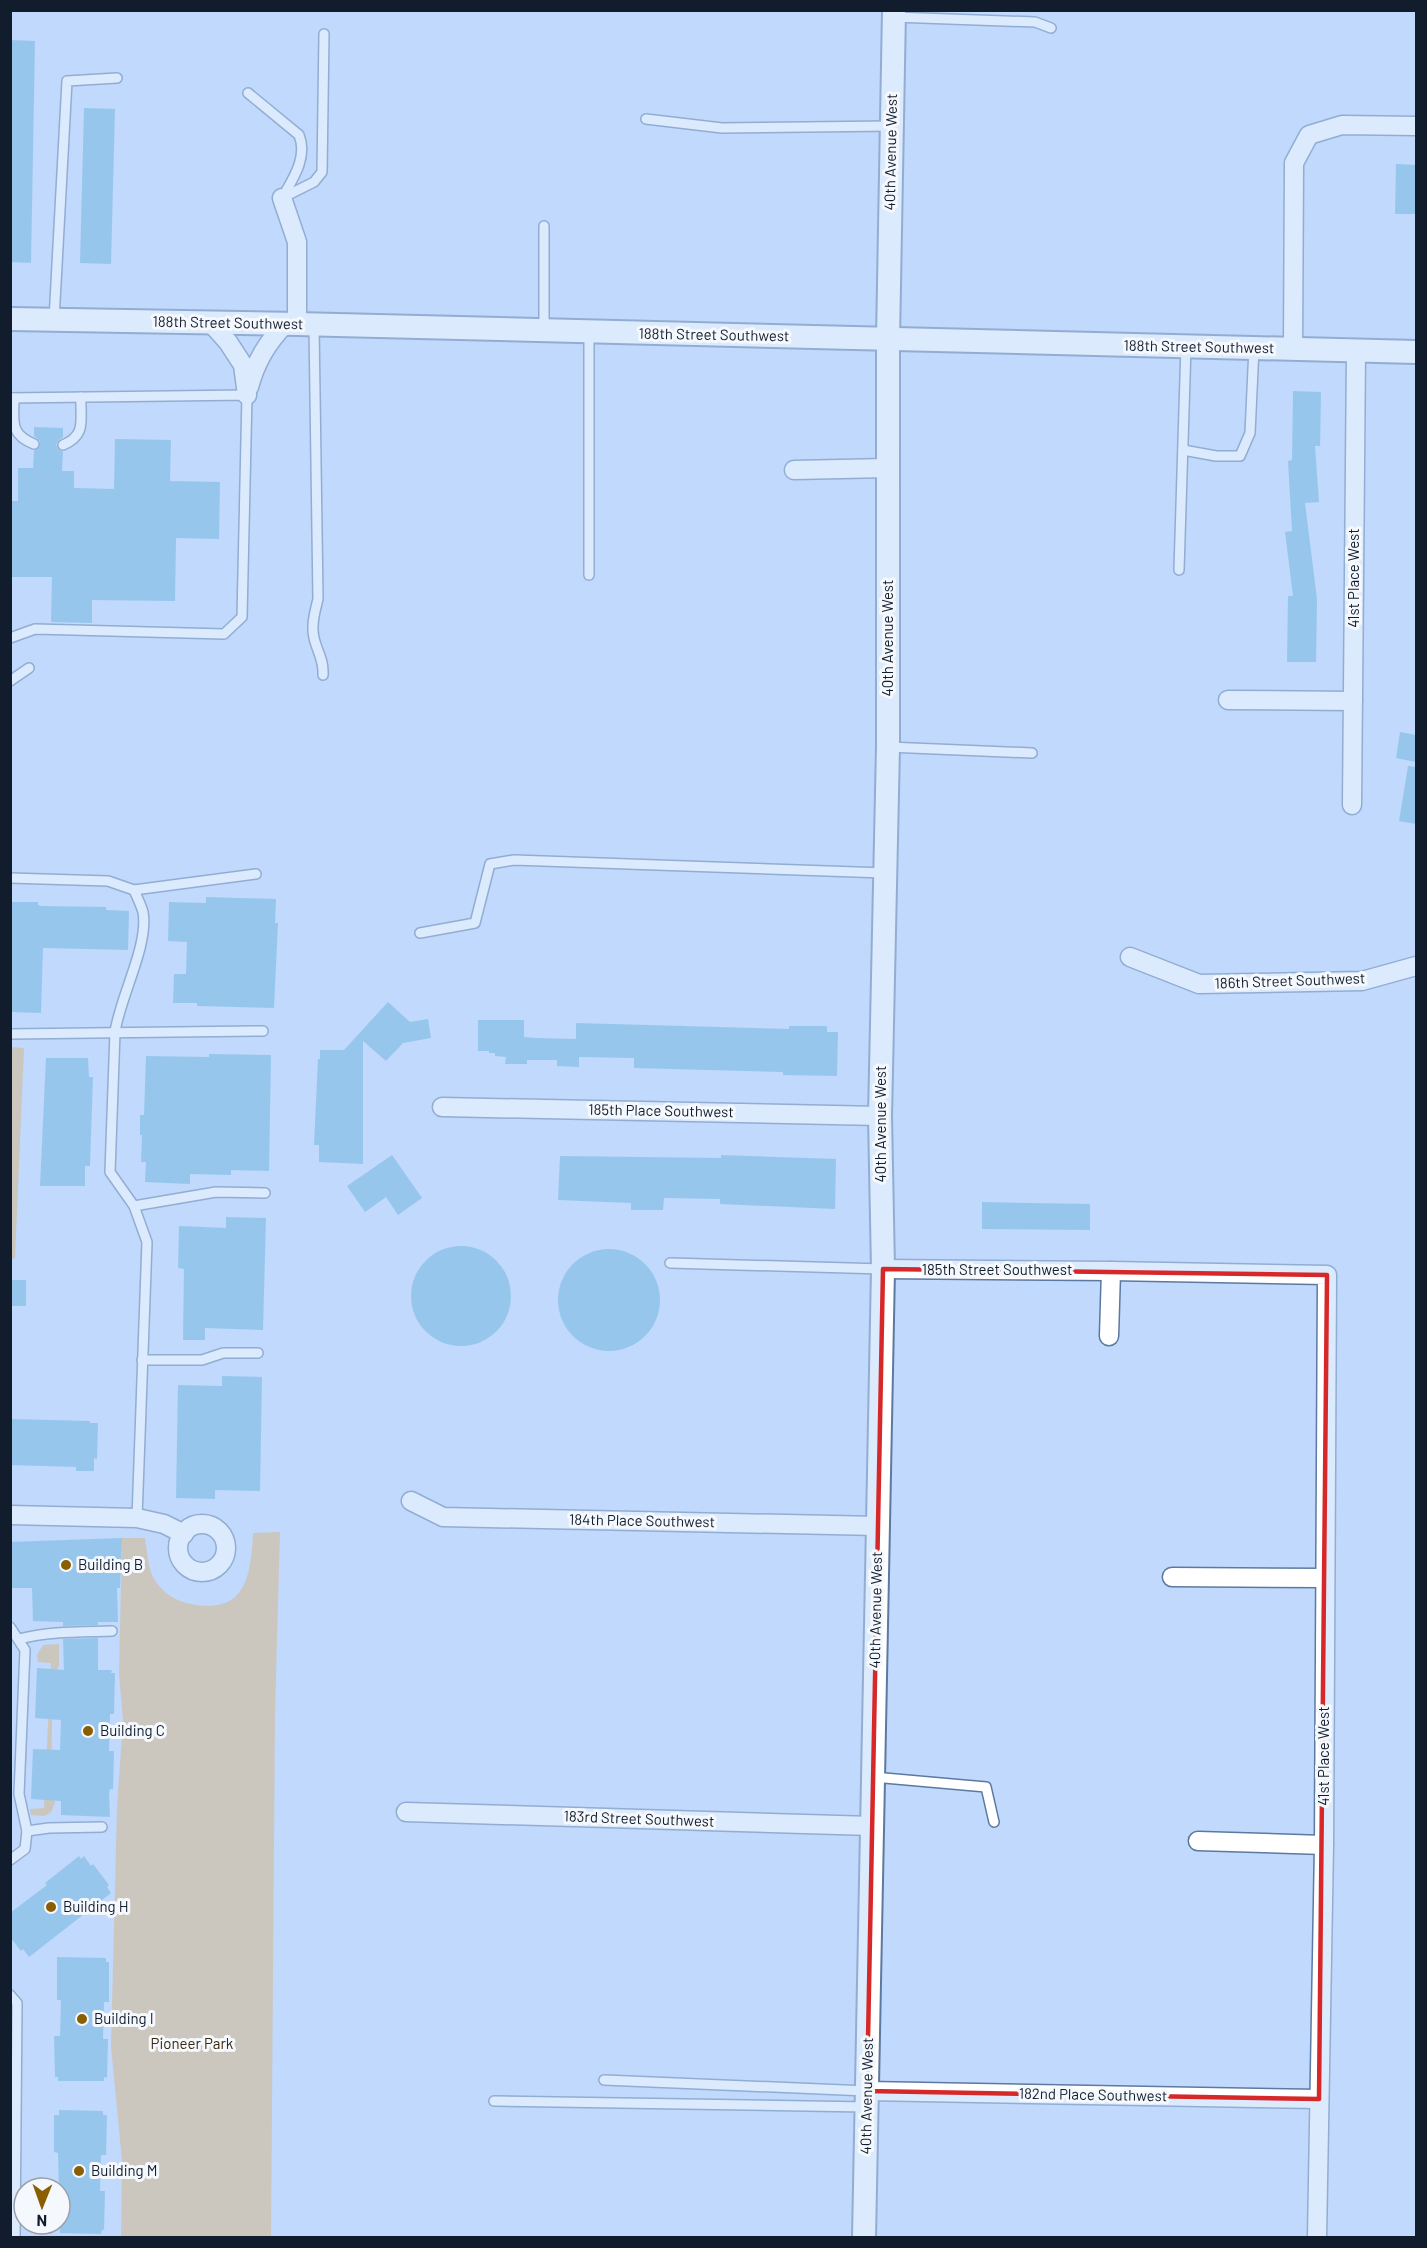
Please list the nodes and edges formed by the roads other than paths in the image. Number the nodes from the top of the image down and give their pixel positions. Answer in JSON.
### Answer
{"nodes":[{"id":1,"x":894,"y":14,"type":"edge"},
{"id":2,"x":1051,"y":28,"type":"dead end"},
{"id":3,"x":324,"y":34,"type":"dead end"},
{"id":4,"x":117,"y":78,"type":"dead end"},
{"id":5,"x":248,"y":93,"type":"dead end"},
{"id":6,"x":646,"y":119,"type":"dead end"},
{"id":7,"x":892,"y":126,"type":"junction"},
{"id":8,"x":1416,"y":126,"type":"edge"},
{"id":9,"x":282,"y":198,"type":"junction"},
{"id":10,"x":544,"y":226,"type":"dead end"},
{"id":11,"x":10,"y":319,"type":"edge"},
{"id":12,"x":54,"y":320,"type":"junction"},
{"id":13,"x":211,"y":323,"type":"junction"},
{"id":14,"x":299,"y":324,"type":"junction"},
{"id":15,"x":544,"y":331,"type":"junction"},
{"id":16,"x":589,"y":332,"type":"junction"},
{"id":17,"x":888,"y":339,"type":"junction"},
{"id":18,"x":1186,"y":346,"type":"junction"},
{"id":19,"x":1254,"y":348,"type":"junction"},
{"id":20,"x":1293,"y":349,"type":"junction"},
{"id":21,"x":1356,"y":351,"type":"junction"},
{"id":22,"x":1416,"y":352,"type":"edge"},
{"id":23,"x":247,"y":395,"type":"junction"},
{"id":24,"x":81,"y":397,"type":"junction"},
{"id":25,"x":12,"y":398,"type":"edge"},
{"id":26,"x":34,"y":444,"type":"dead end"},
{"id":27,"x":63,"y":445,"type":"dead end"},
{"id":28,"x":1183,"y":450,"type":"junction"},
{"id":29,"x":888,"y":468,"type":"junction"},
{"id":30,"x":794,"y":470,"type":"dead end"},
{"id":31,"x":1179,"y":570,"type":"dead end"},
{"id":32,"x":589,"y":575,"type":"dead end"},
{"id":33,"x":10,"y":638,"type":"edge"},
{"id":34,"x":29,"y":668,"type":"dead end"},
{"id":35,"x":322,"y":675,"type":"dead end"},
{"id":36,"x":10,"y":681,"type":"edge"},
{"id":37,"x":1228,"y":700,"type":"dead end"},
{"id":38,"x":1353,"y":701,"type":"junction"},
{"id":39,"x":888,"y":747,"type":"junction"},
{"id":40,"x":1032,"y":753,"type":"dead end"},
{"id":41,"x":1352,"y":805,"type":"dead end"},
{"id":42,"x":885,"y":873,"type":"junction"},
{"id":43,"x":256,"y":874,"type":"dead end"},
{"id":44,"x":10,"y":878,"type":"edge"},
{"id":45,"x":134,"y":890,"type":"junction"},
{"id":46,"x":420,"y":933,"type":"dead end"},
{"id":47,"x":1130,"y":957,"type":"dead end"},
{"id":48,"x":1416,"y":966,"type":"edge"},
{"id":49,"x":263,"y":1030,"type":"dead end"},
{"id":50,"x":115,"y":1032,"type":"junction"},
{"id":51,"x":10,"y":1034,"type":"edge"},
{"id":52,"x":442,"y":1107,"type":"dead end"},
{"id":53,"x":880,"y":1116,"type":"junction"},
{"id":54,"x":265,"y":1193,"type":"dead end"},
{"id":55,"x":134,"y":1206,"type":"junction"},
{"id":56,"x":670,"y":1263,"type":"dead end"},
{"id":57,"x":883,"y":1269,"type":"junction"},
{"id":58,"x":1111,"y":1271,"type":"junction"},
{"id":59,"x":1327,"y":1275,"type":"joint"},
{"id":60,"x":1109,"y":1336,"type":"dead end"},
{"id":61,"x":258,"y":1353,"type":"dead end"},
{"id":62,"x":142,"y":1360,"type":"junction"},
{"id":63,"x":411,"y":1502,"type":"dead end"},
{"id":64,"x":10,"y":1515,"type":"edge"},
{"id":65,"x":137,"y":1518,"type":"junction"},
{"id":66,"x":878,"y":1526,"type":"junction"},
{"id":67,"x":184,"y":1534,"type":"dead end"},
{"id":68,"x":1172,"y":1577,"type":"dead end"},
{"id":69,"x":1324,"y":1578,"type":"junction"},
{"id":70,"x":10,"y":1627,"type":"edge"},
{"id":71,"x":112,"y":1631,"type":"dead end"},
{"id":72,"x":19,"y":1639,"type":"junction"},
{"id":73,"x":873,"y":1777,"type":"junction"},
{"id":74,"x":406,"y":1812,"type":"dead end"},
{"id":75,"x":994,"y":1822,"type":"dead end"},
{"id":76,"x":872,"y":1826,"type":"junction"},
{"id":77,"x":102,"y":1827,"type":"dead end"},
{"id":78,"x":27,"y":1831,"type":"junction"},
{"id":79,"x":1198,"y":1841,"type":"dead end"},
{"id":80,"x":1324,"y":1845,"type":"junction"},
{"id":81,"x":10,"y":1860,"type":"edge"},
{"id":82,"x":10,"y":1995,"type":"edge"},
{"id":83,"x":604,"y":2080,"type":"dead end"},
{"id":84,"x":867,"y":2099,"type":"junction"},
{"id":85,"x":1319,"y":2099,"type":"junction"},
{"id":86,"x":494,"y":2101,"type":"dead end"},
{"id":87,"x":13,"y":2176,"type":"edge"},
{"id":88,"x":864,"y":2238,"type":"edge"},
{"id":89,"x":1317,"y":2238,"type":"edge"}],
"edges":[{"from":1,"to":2,"type":"lane"},
{"from":1,"to":7,"type":"street","name":"40th Avenue West"},
{"from":3,"to":9,"type":"lane"},
{"from":4,"to":12,"type":"lane"},
{"from":5,"to":9,"type":"lane"},
{"from":6,"to":7,"type":"lane"},
{"from":7,"to":17,"type":"street","name":"40th Avenue West"},
{"from":8,"to":20,"type":"street"},
{"from":9,"to":14,"type":"street"},
{"from":10,"to":15,"type":"lane"},
{"from":11,"to":12,"type":"street","name":"188th Street Southwest"},
{"from":12,"to":13,"type":"street","name":"188th Street Southwest"},
{"from":13,"to":14,"type":"street","name":"188th Street Southwest"},
{"from":13,"to":23,"type":"street"},
{"from":14,"to":15,"type":"street","name":"188th Street Southwest"},
{"from":14,"to":23,"type":"street"},
{"from":14,"to":35,"type":"lane"},
{"from":15,"to":16,"type":"street","name":"188th Street Southwest"},
{"from":16,"to":17,"type":"street","name":"188th Street Southwest"},
{"from":16,"to":32,"type":"lane"},
{"from":17,"to":18,"type":"street","name":"188th Street Southwest"},
{"from":17,"to":29,"type":"street","name":"40th Avenue West"},
{"from":18,"to":19,"type":"street","name":"188th Street Southwest"},
{"from":18,"to":28,"type":"lane"},
{"from":19,"to":20,"type":"street","name":"188th Street Southwest"},
{"from":19,"to":28,"type":"lane"},
{"from":20,"to":21,"type":"street","name":"188th Street Southwest"},
{"from":21,"to":22,"type":"street","name":"188th Street Southwest"},
{"from":21,"to":38,"type":"street","name":"41st Place West"},
{"from":23,"to":24,"type":"lane"},
{"from":23,"to":33,"type":"lane"},
{"from":24,"to":25,"type":"lane"},
{"from":24,"to":27,"type":"lane"},
{"from":25,"to":26,"type":"lane"},
{"from":28,"to":31,"type":"lane"},
{"from":29,"to":30,"type":"street"},
{"from":29,"to":39,"type":"street","name":"40th Avenue West"},
{"from":34,"to":36,"type":"lane"},
{"from":37,"to":38,"type":"street"},
{"from":38,"to":41,"type":"street","name":"41st Place West"},
{"from":39,"to":40,"type":"lane"},
{"from":39,"to":42,"type":"street","name":"40th Avenue West"},
{"from":42,"to":46,"type":"lane"},
{"from":42,"to":53,"type":"street","name":"40th Avenue West"},
{"from":43,"to":45,"type":"lane"},
{"from":44,"to":45,"type":"lane"},
{"from":45,"to":50,"type":"lane"},
{"from":47,"to":48,"type":"street","name":"186th Street Southwest"},
{"from":49,"to":50,"type":"lane"},
{"from":50,"to":51,"type":"lane"},
{"from":50,"to":55,"type":"lane"},
{"from":52,"to":53,"type":"street","name":"185th Place Southwest"},
{"from":53,"to":57,"type":"street","name":"40th Avenue West"},
{"from":54,"to":55,"type":"lane"},
{"from":55,"to":62,"type":"lane"},
{"from":56,"to":57,"type":"lane"},
{"from":57,"to":58,"type":"street","name":"185th Street Southwest"},
{"from":57,"to":66,"type":"street","name":"40th Avenue West"},
{"from":58,"to":59,"type":"street","name":"185th Street Southwest"},
{"from":58,"to":60,"type":"street"},
{"from":59,"to":69,"type":"street","name":"41st Place West"},
{"from":61,"to":62,"type":"lane"},
{"from":62,"to":65,"type":"lane"},
{"from":63,"to":66,"type":"street","name":"184th Place Southwest"},
{"from":64,"to":65,"type":"street"},
{"from":65,"to":67,"type":"street"},
{"from":66,"to":73,"type":"street","name":"40th Avenue West"},
{"from":68,"to":69,"type":"street"},
{"from":69,"to":80,"type":"street","name":"41st Place West"},
{"from":70,"to":72,"type":"lane"},
{"from":71,"to":72,"type":"lane"},
{"from":72,"to":78,"type":"lane"},
{"from":73,"to":75,"type":"lane"},
{"from":73,"to":76,"type":"street","name":"40th Avenue West"},
{"from":74,"to":76,"type":"street","name":"183rd Street Southwest"},
{"from":76,"to":84,"type":"street","name":"40th Avenue West"},
{"from":77,"to":78,"type":"lane"},
{"from":78,"to":81,"type":"lane"},
{"from":79,"to":80,"type":"street"},
{"from":80,"to":85,"type":"street","name":"41st Place West"},
{"from":82,"to":87,"type":"lane"},
{"from":83,"to":84,"type":"lane"},
{"from":84,"to":85,"type":"street","name":"182nd Place Southwest"},
{"from":84,"to":86,"type":"lane"},
{"from":84,"to":88,"type":"street","name":"40th Avenue West"},
{"from":85,"to":89,"type":"street","name":"41st Place West"}]}
